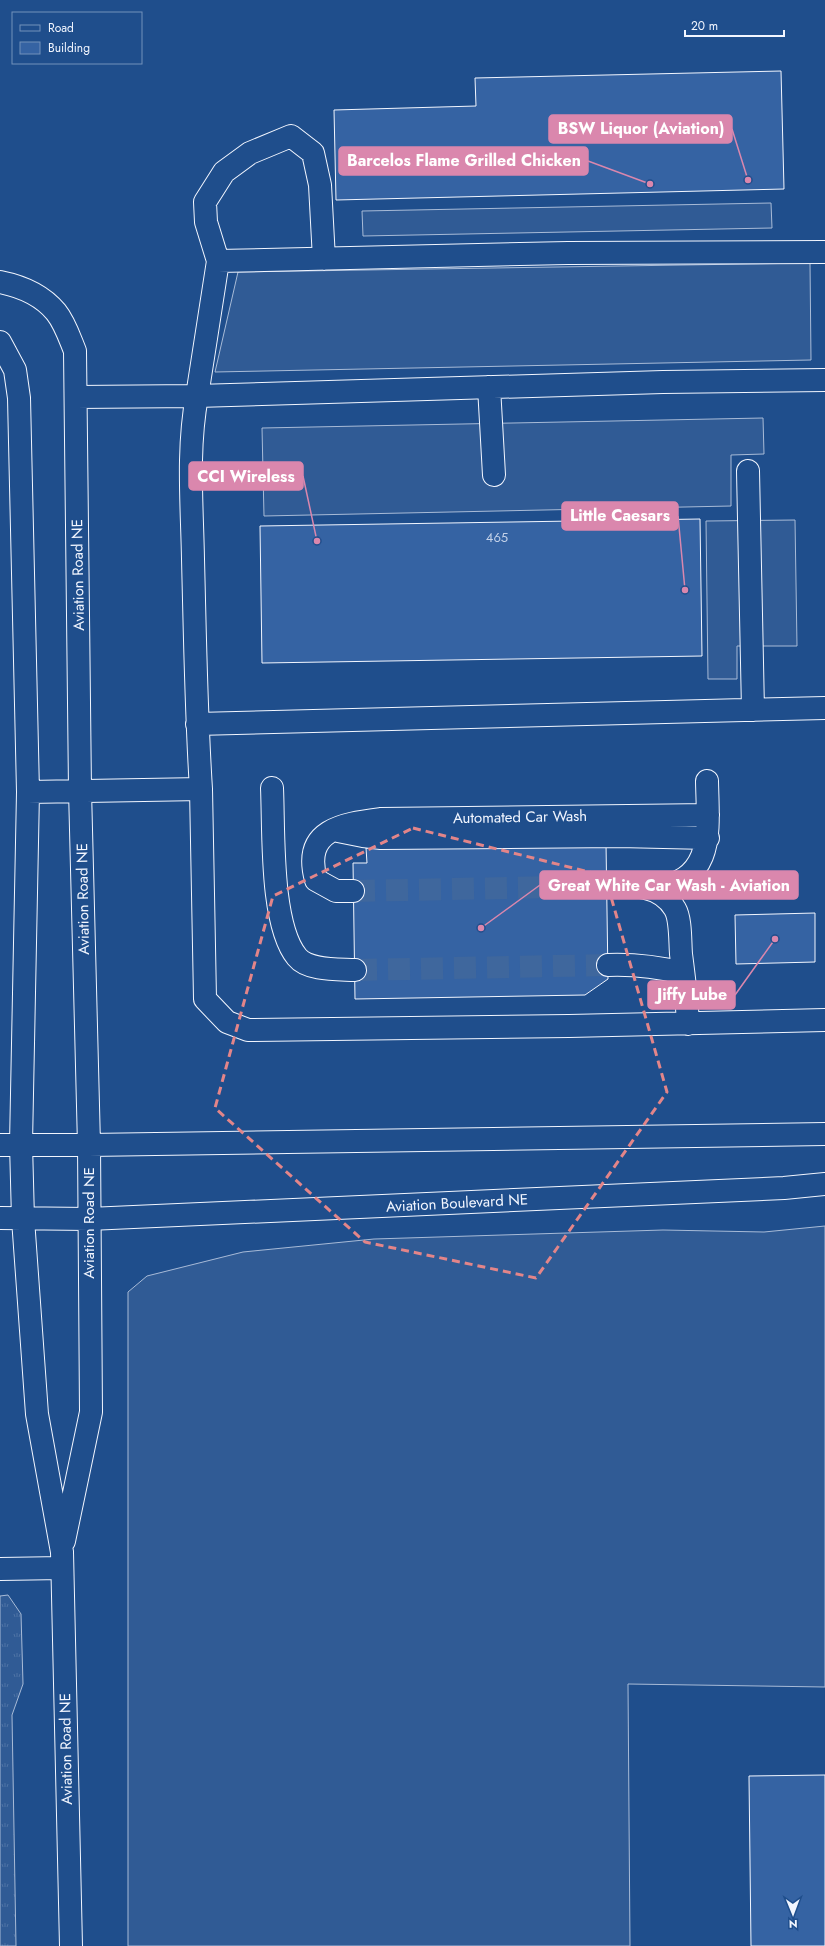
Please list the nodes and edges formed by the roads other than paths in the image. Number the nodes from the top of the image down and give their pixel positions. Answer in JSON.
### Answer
{"nodes":[{"id":1,"x":825,"y":252,"type":"edge"},
{"id":2,"x":324,"y":259,"type":"junction"},
{"id":3,"x":218,"y":261,"type":"junction"},
{"id":4,"x":0,"y":282,"type":"edge"},
{"id":5,"x":0,"y":342,"type":"edge"},
{"id":6,"x":825,"y":380,"type":"edge"},
{"id":7,"x":490,"y":387,"type":"junction"},
{"id":8,"x":197,"y":396,"type":"junction"},
{"id":9,"x":76,"y":397,"type":"junction"},
{"id":10,"x":748,"y":471,"type":"dead end"},
{"id":11,"x":494,"y":475,"type":"dead end"},
{"id":12,"x":825,"y":708,"type":"edge"},
{"id":13,"x":753,"y":710,"type":"junction"},
{"id":14,"x":197,"y":724,"type":"junction"},
{"id":15,"x":707,"y":781,"type":"dead end"},
{"id":16,"x":272,"y":788,"type":"dead end"},
{"id":17,"x":200,"y":789,"type":"junction"},
{"id":18,"x":80,"y":790,"type":"junction"},
{"id":19,"x":28,"y":792,"type":"junction"},
{"id":20,"x":708,"y":815,"type":"junction"},
{"id":21,"x":334,"y":830,"type":"junction"},
{"id":22,"x":708,"y":838,"type":"junction"},
{"id":23,"x":607,"y":886,"type":"tunnel mouth"},
{"id":24,"x":651,"y":889,"type":"junction"},
{"id":25,"x":353,"y":891,"type":"tunnel mouth"},
{"id":26,"x":608,"y":965,"type":"tunnel mouth"},
{"id":27,"x":355,"y":970,"type":"tunnel mouth"},
{"id":28,"x":683,"y":974,"type":"junction"},
{"id":29,"x":825,"y":1020,"type":"edge"},
{"id":30,"x":688,"y":1024,"type":"junction"},
{"id":31,"x":825,"y":1134,"type":"edge"},
{"id":32,"x":11,"y":1144,"type":"edge"},
{"id":33,"x":89,"y":1145,"type":"junction"},
{"id":34,"x":825,"y":1184,"type":"edge"},
{"id":35,"x":0,"y":1218,"type":"edge"},
{"id":36,"x":89,"y":1219,"type":"junction"},
{"id":37,"x":23,"y":1220,"type":"junction"},
{"id":38,"x":62,"y":1560,"type":"junction"},
{"id":39,"x":0,"y":1569,"type":"edge"},
{"id":40,"x":71,"y":1946,"type":"edge"}],
"edges":[{"from":1,"to":2,"type":"street"},
{"from":2,"to":3,"type":"street"},
{"from":2,"to":3,"type":"street"},
{"from":3,"to":8,"type":"street"},
{"from":4,"to":9,"type":"street","name":"Aviation Road NE"},
{"from":5,"to":19,"type":"street","name":"Aviation Road NE"},
{"from":6,"to":7,"type":"street"},
{"from":7,"to":8,"type":"street"},
{"from":7,"to":11,"type":"street"},
{"from":8,"to":9,"type":"street"},
{"from":8,"to":14,"type":"street"},
{"from":9,"to":18,"type":"street","name":"Aviation Road NE"},
{"from":10,"to":13,"type":"street"},
{"from":12,"to":13,"type":"street"},
{"from":13,"to":14,"type":"street"},
{"from":14,"to":17,"type":"street"},
{"from":15,"to":20,"type":"street"},
{"from":16,"to":27,"type":"street"},
{"from":17,"to":18,"type":"street"},
{"from":17,"to":30,"type":"street"},
{"from":18,"to":19,"type":"street"},
{"from":18,"to":33,"type":"street","name":"Aviation Road NE"},
{"from":19,"to":32,"type":"street","name":"Aviation Road NE"},
{"from":20,"to":21,"type":"street","name":"Automated Car Wash"},
{"from":20,"to":22,"type":"street"},
{"from":21,"to":22,"type":"street","name":"Automated Car Wash"},
{"from":21,"to":25,"type":"street","name":"Automated Car Wash"},
{"from":22,"to":24,"type":"street"},
{"from":23,"to":24,"type":"street"},
{"from":24,"to":28,"type":"street"},
{"from":26,"to":28,"type":"street"},
{"from":28,"to":30,"type":"street"},
{"from":29,"to":30,"type":"street"},
{"from":31,"to":33,"type":"street"},
{"from":32,"to":33,"type":"street"},
{"from":32,"to":37,"type":"street","name":"Aviation Road NE"},
{"from":33,"to":36,"type":"street","name":"Aviation Road NE"},
{"from":34,"to":36,"type":"street","name":"Aviation Boulevard NE"},
{"from":35,"to":37,"type":"street","name":"Aviation Boulevard NE"},
{"from":36,"to":37,"type":"street","name":"Aviation Boulevard NE"},
{"from":36,"to":38,"type":"street","name":"Aviation Road NE"},
{"from":37,"to":38,"type":"street","name":"Aviation Road NE"},
{"from":38,"to":39,"type":"street"},
{"from":38,"to":40,"type":"street","name":"Aviation Road NE"}]}
